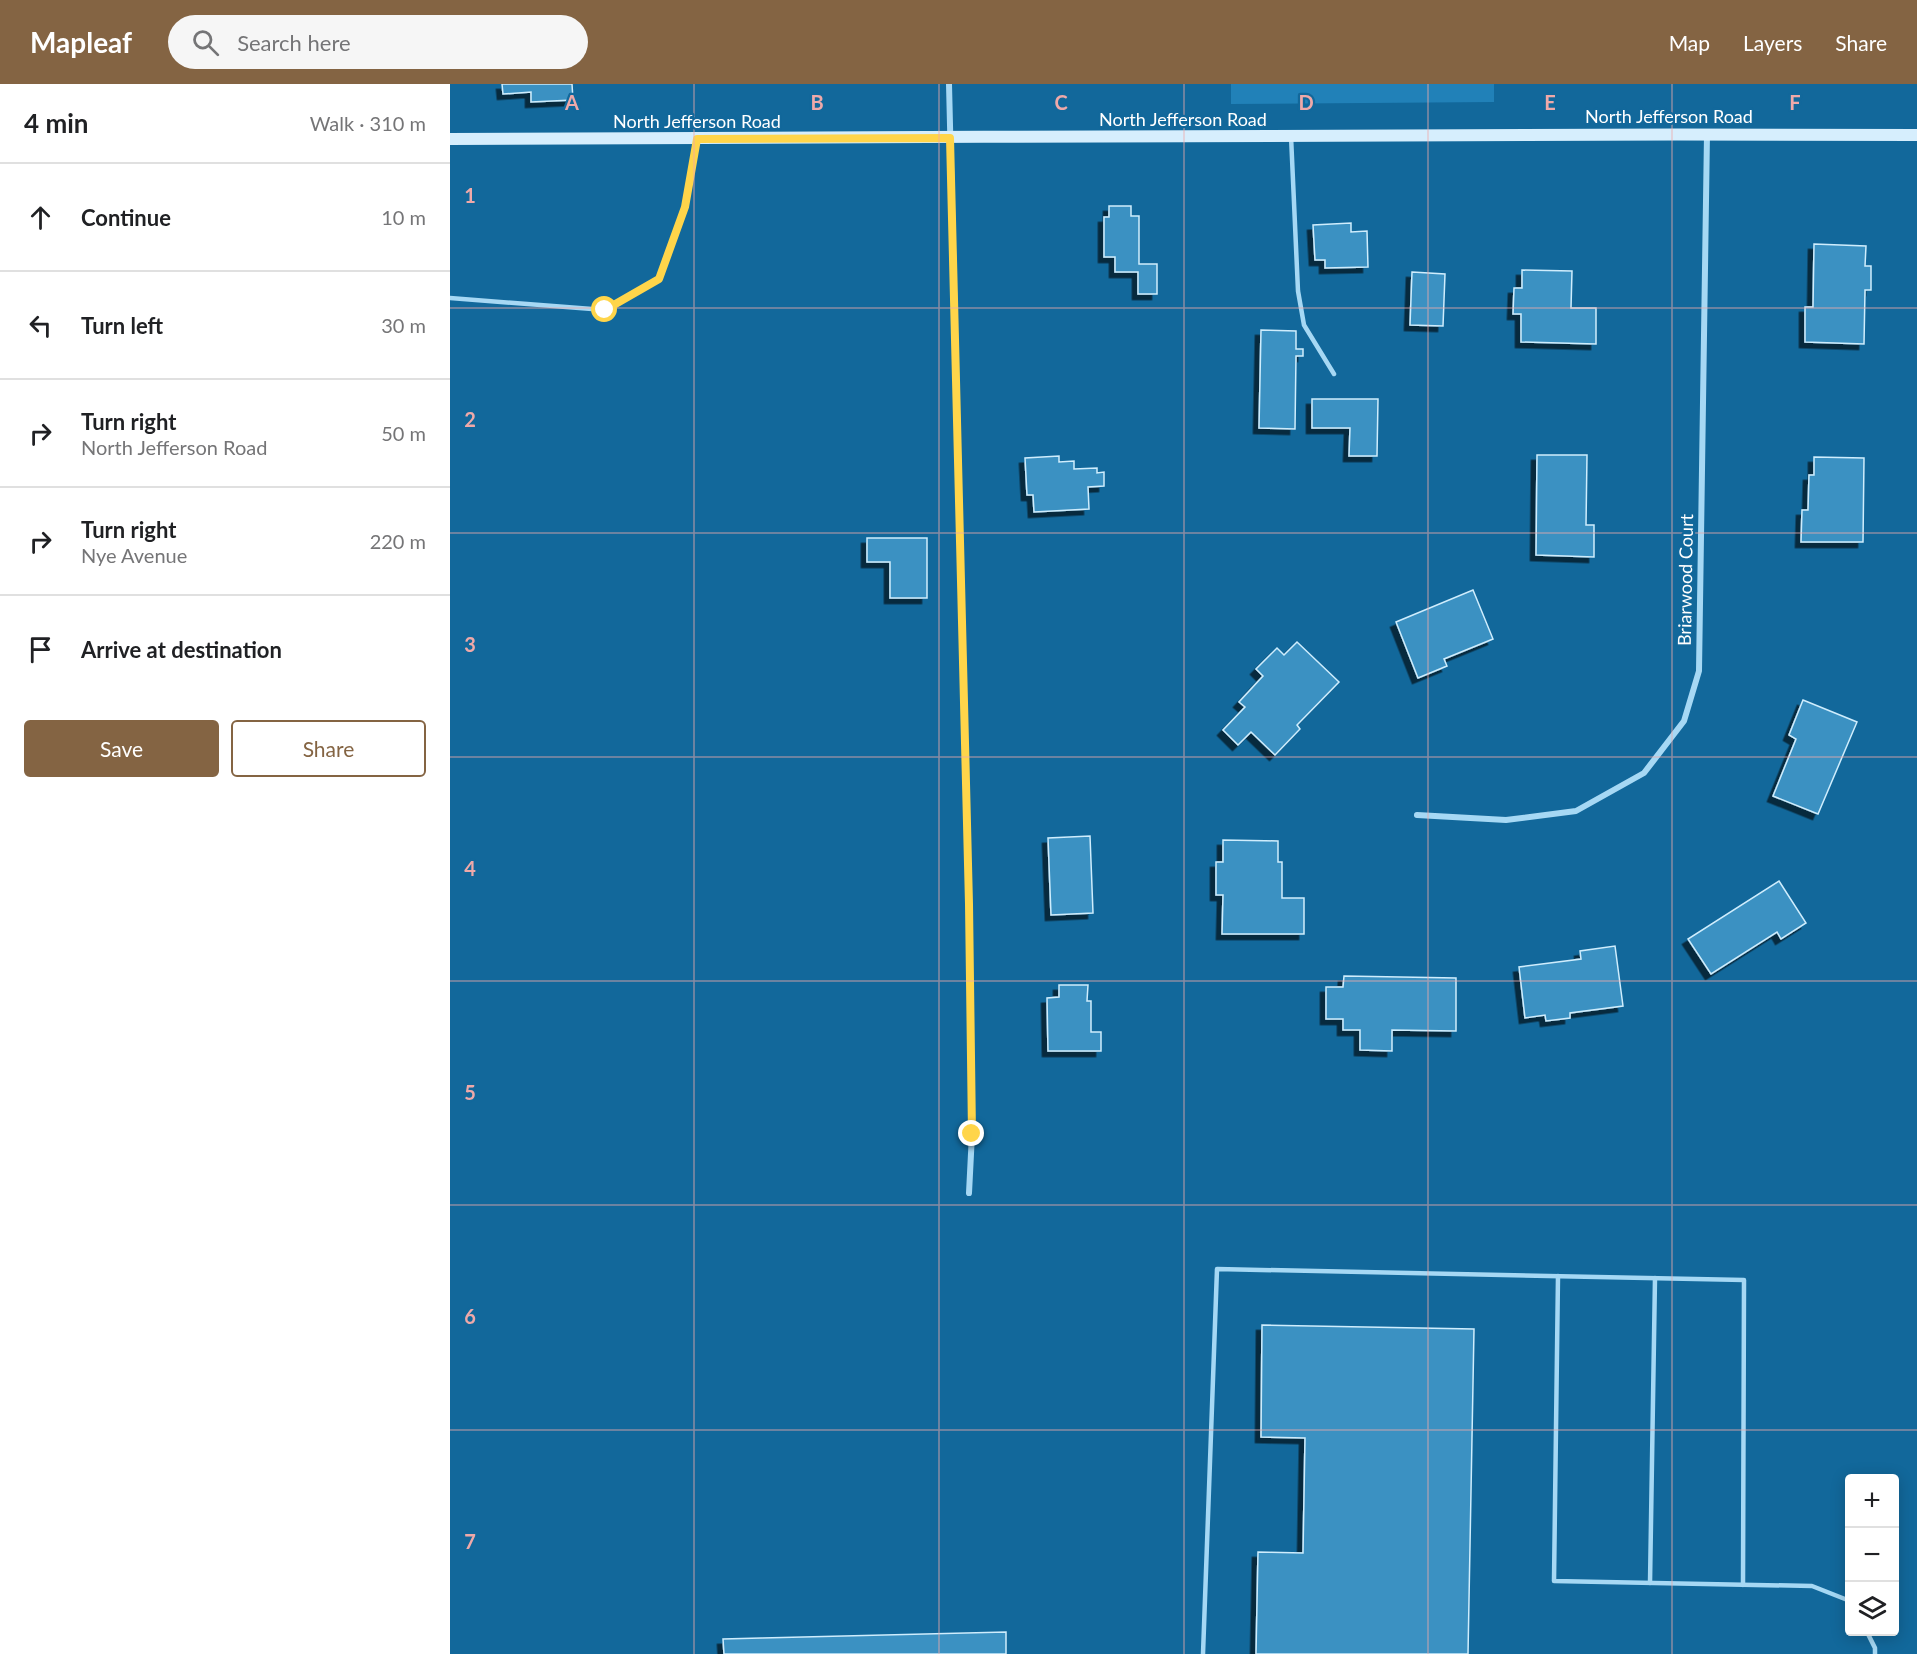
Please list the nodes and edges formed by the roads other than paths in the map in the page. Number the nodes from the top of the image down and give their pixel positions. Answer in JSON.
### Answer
{"nodes":[{"id":1,"x":949,"y":84,"type":"edge"},
{"id":2,"x":1707,"y":134,"type":"junction"},
{"id":3,"x":1917,"y":135,"type":"edge"},
{"id":4,"x":1291,"y":136,"type":"junction"},
{"id":5,"x":950,"y":138,"type":"junction"},
{"id":6,"x":697,"y":139,"type":"junction"},
{"id":7,"x":450,"y":140,"type":"edge"},
{"id":8,"x":450,"y":298,"type":"edge"},
{"id":9,"x":1334,"y":374,"type":"dead end"},
{"id":10,"x":1417,"y":815,"type":"dead end"},
{"id":11,"x":969,"y":1193,"type":"dead end"},
{"id":12,"x":1557,"y":1276,"type":"junction"},
{"id":13,"x":1655,"y":1278,"type":"junction"},
{"id":14,"x":1650,"y":1583,"type":"junction"},
{"id":15,"x":1743,"y":1585,"type":"junction"},
{"id":16,"x":1845,"y":1599,"type":"edge"},
{"id":17,"x":1869,"y":1636,"type":"edge"},
{"id":18,"x":1203,"y":1654,"type":"edge"},
{"id":19,"x":1875,"y":1654,"type":"edge"}],
"edges":[{"from":1,"to":5,"type":"street"},
{"from":2,"to":3,"type":"street","name":"North Jefferson Road"},
{"from":2,"to":4,"type":"street","name":"North Jefferson Road"},
{"from":2,"to":10,"type":"street","name":"Briarwood Court"},
{"from":4,"to":5,"type":"street","name":"North Jefferson Road"},
{"from":4,"to":9,"type":"lane"},
{"from":5,"to":6,"type":"street","name":"North Jefferson Road"},
{"from":5,"to":11,"type":"street"},
{"from":6,"to":7,"type":"street","name":"North Jefferson Road"},
{"from":6,"to":8,"type":"lane"},
{"from":12,"to":13,"type":"lane"},
{"from":12,"to":14,"type":"lane"},
{"from":12,"to":18,"type":"lane"},
{"from":13,"to":14,"type":"lane"},
{"from":13,"to":15,"type":"lane"},
{"from":14,"to":15,"type":"lane"},
{"from":15,"to":16,"type":"lane"},
{"from":17,"to":19,"type":"lane"}]}
